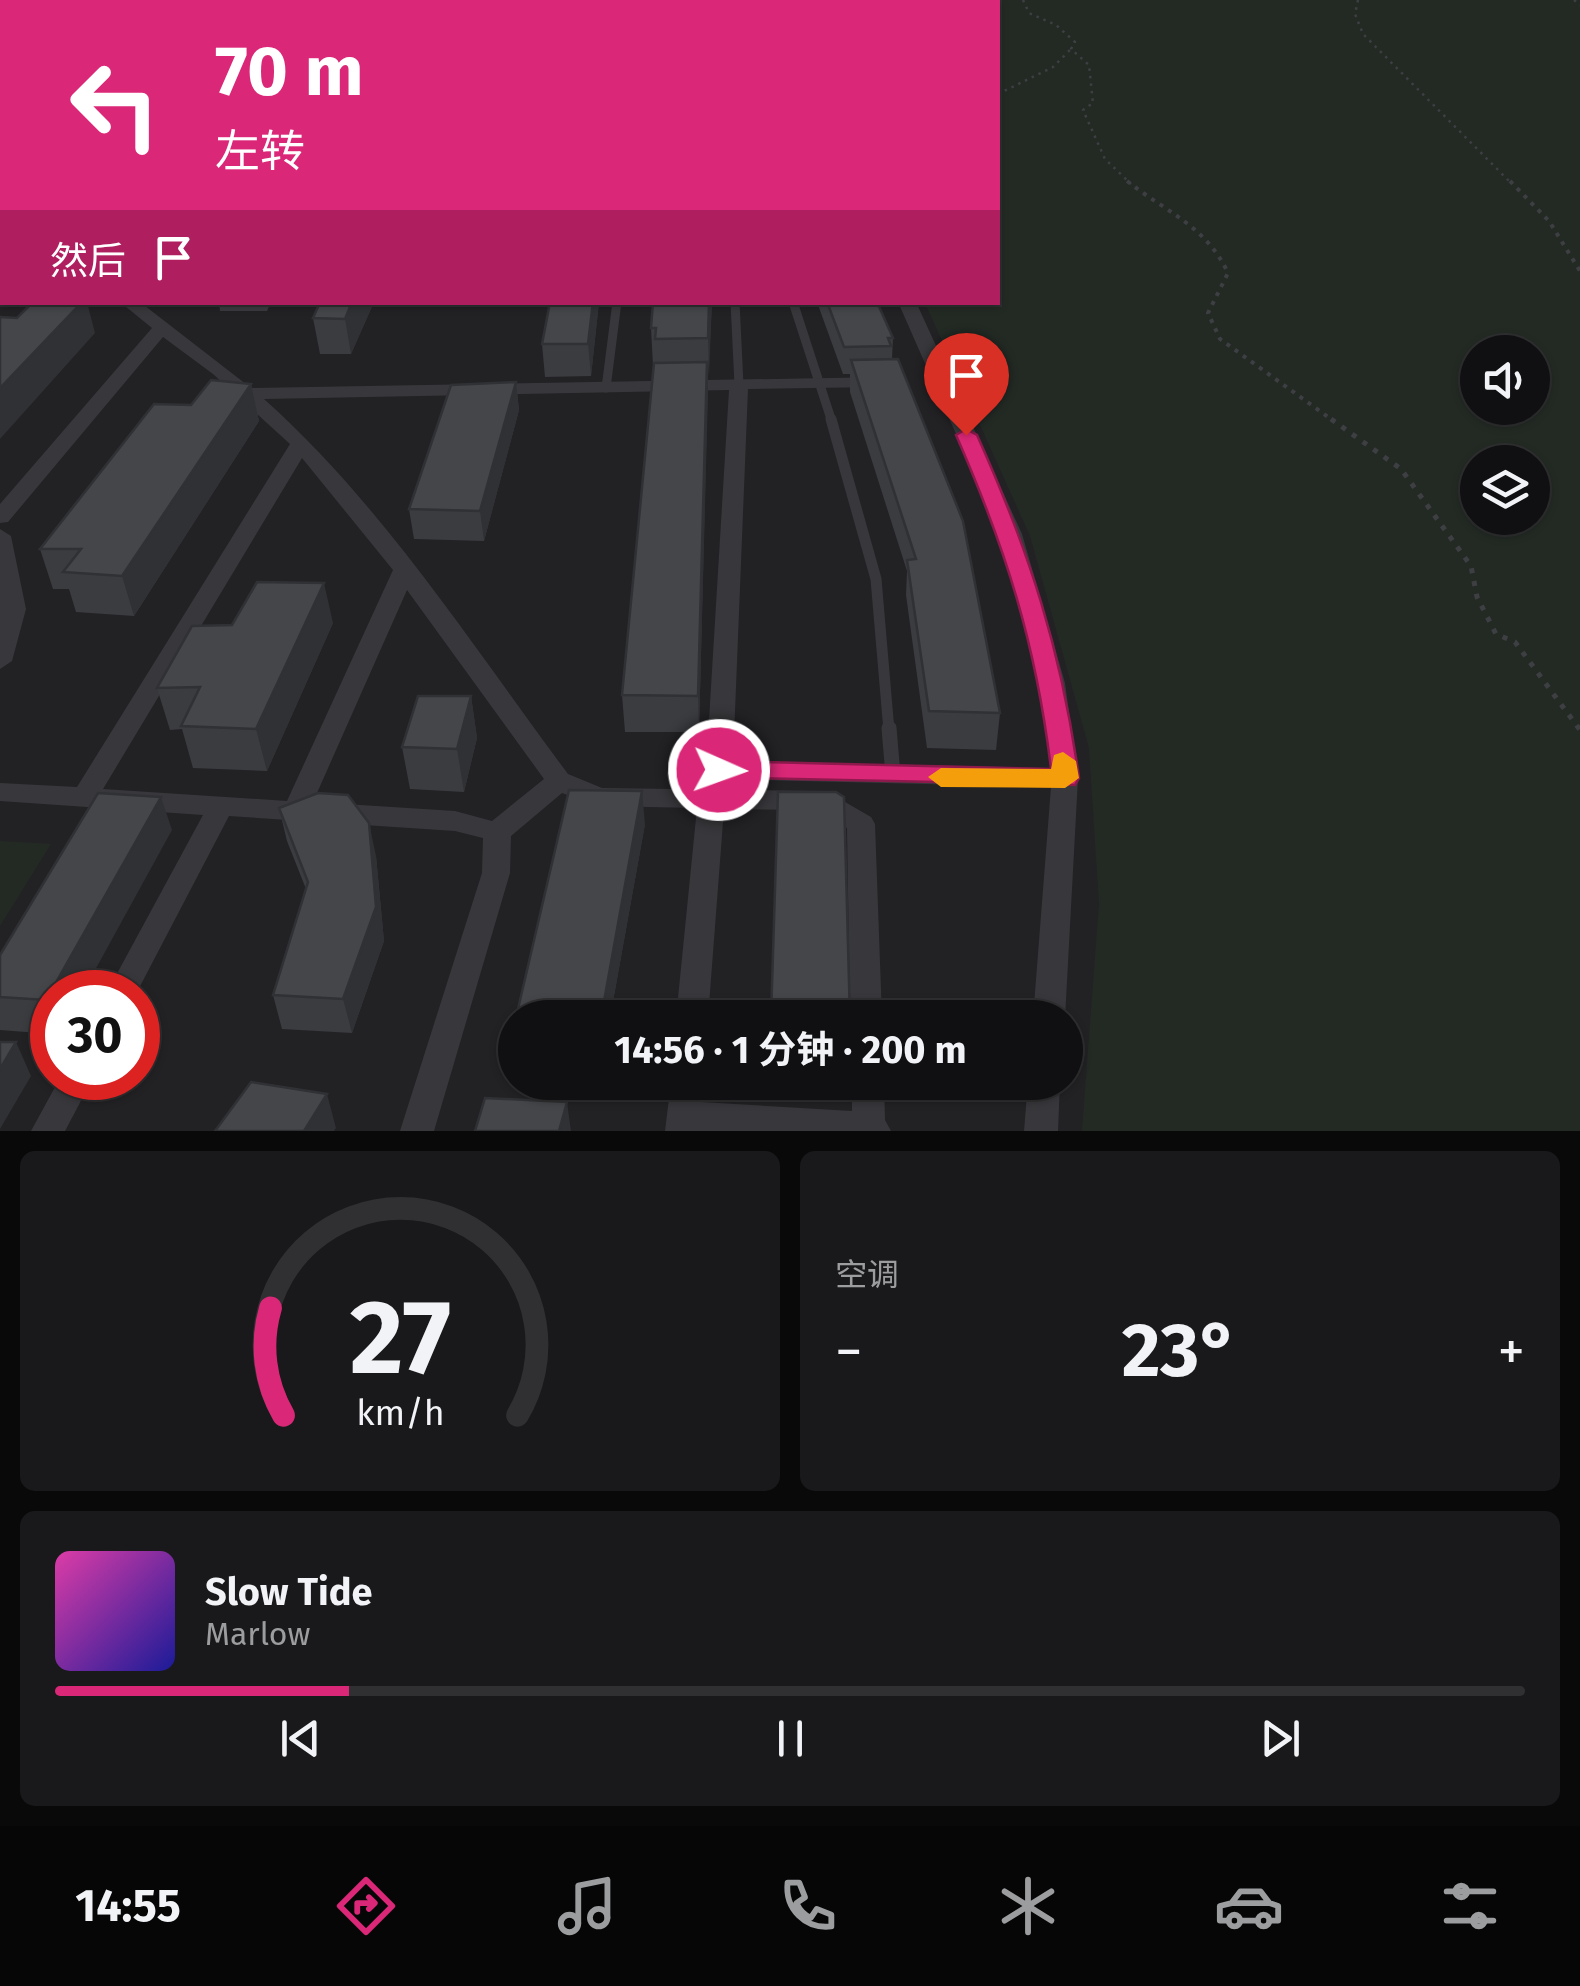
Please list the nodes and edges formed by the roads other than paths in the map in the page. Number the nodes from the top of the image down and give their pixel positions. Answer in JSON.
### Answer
{"nodes":[{"id":1,"x":132,"y":305,"type":"edge"},
{"id":2,"x":616,"y":305,"type":"edge"},
{"id":3,"x":735,"y":305,"type":"edge"},
{"id":4,"x":795,"y":305,"type":"edge"},
{"id":5,"x":909,"y":305,"type":"edge"},
{"id":6,"x":162,"y":327,"type":"junction"},
{"id":7,"x":900,"y":380,"type":"edge"},
{"id":8,"x":822,"y":382,"type":"junction"},
{"id":9,"x":738,"y":384,"type":"junction"},
{"id":10,"x":606,"y":388,"type":"junction"},
{"id":11,"x":247,"y":394,"type":"junction"},
{"id":12,"x":301,"y":443,"type":"junction"},
{"id":13,"x":0,"y":518,"type":"edge"},
{"id":14,"x":0,"y":536,"type":"edge"},
{"id":15,"x":404,"y":570,"type":"junction"},
{"id":16,"x":0,"y":661,"type":"edge"},
{"id":17,"x":893,"y":777,"type":"junction"},
{"id":18,"x":1065,"y":778,"type":"junction"},
{"id":19,"x":559,"y":781,"type":"junction"},
{"id":20,"x":0,"y":792,"type":"edge"},
{"id":21,"x":85,"y":797,"type":"junction"},
{"id":22,"x":711,"y":800,"type":"junction"},
{"id":23,"x":221,"y":806,"type":"junction"},
{"id":24,"x":296,"y":811,"type":"junction"},
{"id":25,"x":497,"y":832,"type":"junction"},
{"id":26,"x":134,"y":970,"type":"edge"},
{"id":27,"x":694,"y":1000,"type":"edge"},
{"id":28,"x":866,"y":1000,"type":"edge"},
{"id":29,"x":1050,"y":1000,"type":"edge"},
{"id":30,"x":64,"y":1100,"type":"edge"},
{"id":31,"x":870,"y":1100,"type":"edge"},
{"id":32,"x":1043,"y":1100,"type":"edge"},
{"id":33,"x":684,"y":1110,"type":"edge"},
{"id":34,"x":872,"y":1129,"type":"edge"},
{"id":35,"x":48,"y":1131,"type":"edge"},
{"id":36,"x":418,"y":1131,"type":"edge"},
{"id":37,"x":1041,"y":1131,"type":"edge"}],
"edges":[{"from":1,"to":6,"type":"street"},
{"from":2,"to":10,"type":"lane"},
{"from":3,"to":9,"type":"lane"},
{"from":4,"to":8,"type":"lane"},
{"from":5,"to":18,"type":"street"},
{"from":6,"to":11,"type":"street"},
{"from":6,"to":13,"type":"street"},
{"from":7,"to":8,"type":"street"},
{"from":8,"to":9,"type":"street"},
{"from":8,"to":17,"type":"lane"},
{"from":9,"to":10,"type":"street"},
{"from":9,"to":17,"type":"street"},
{"from":10,"to":11,"type":"street"},
{"from":11,"to":12,"type":"street"},
{"from":12,"to":15,"type":"street"},
{"from":12,"to":21,"type":"street"},
{"from":14,"to":16,"type":"street"},
{"from":15,"to":19,"type":"street"},
{"from":15,"to":24,"type":"street"},
{"from":17,"to":18,"type":"street"},
{"from":18,"to":29,"type":"street"},
{"from":19,"to":22,"type":"street"},
{"from":19,"to":25,"type":"street"},
{"from":20,"to":21,"type":"street"},
{"from":21,"to":23,"type":"street"},
{"from":22,"to":27,"type":"street"},
{"from":22,"to":28,"type":"street"},
{"from":23,"to":24,"type":"street"},
{"from":23,"to":26,"type":"street"},
{"from":24,"to":25,"type":"street"},
{"from":25,"to":36,"type":"street"},
{"from":30,"to":35,"type":"street"},
{"from":31,"to":34,"type":"street"},
{"from":32,"to":37,"type":"street"},
{"from":33,"to":34,"type":"street"}]}
